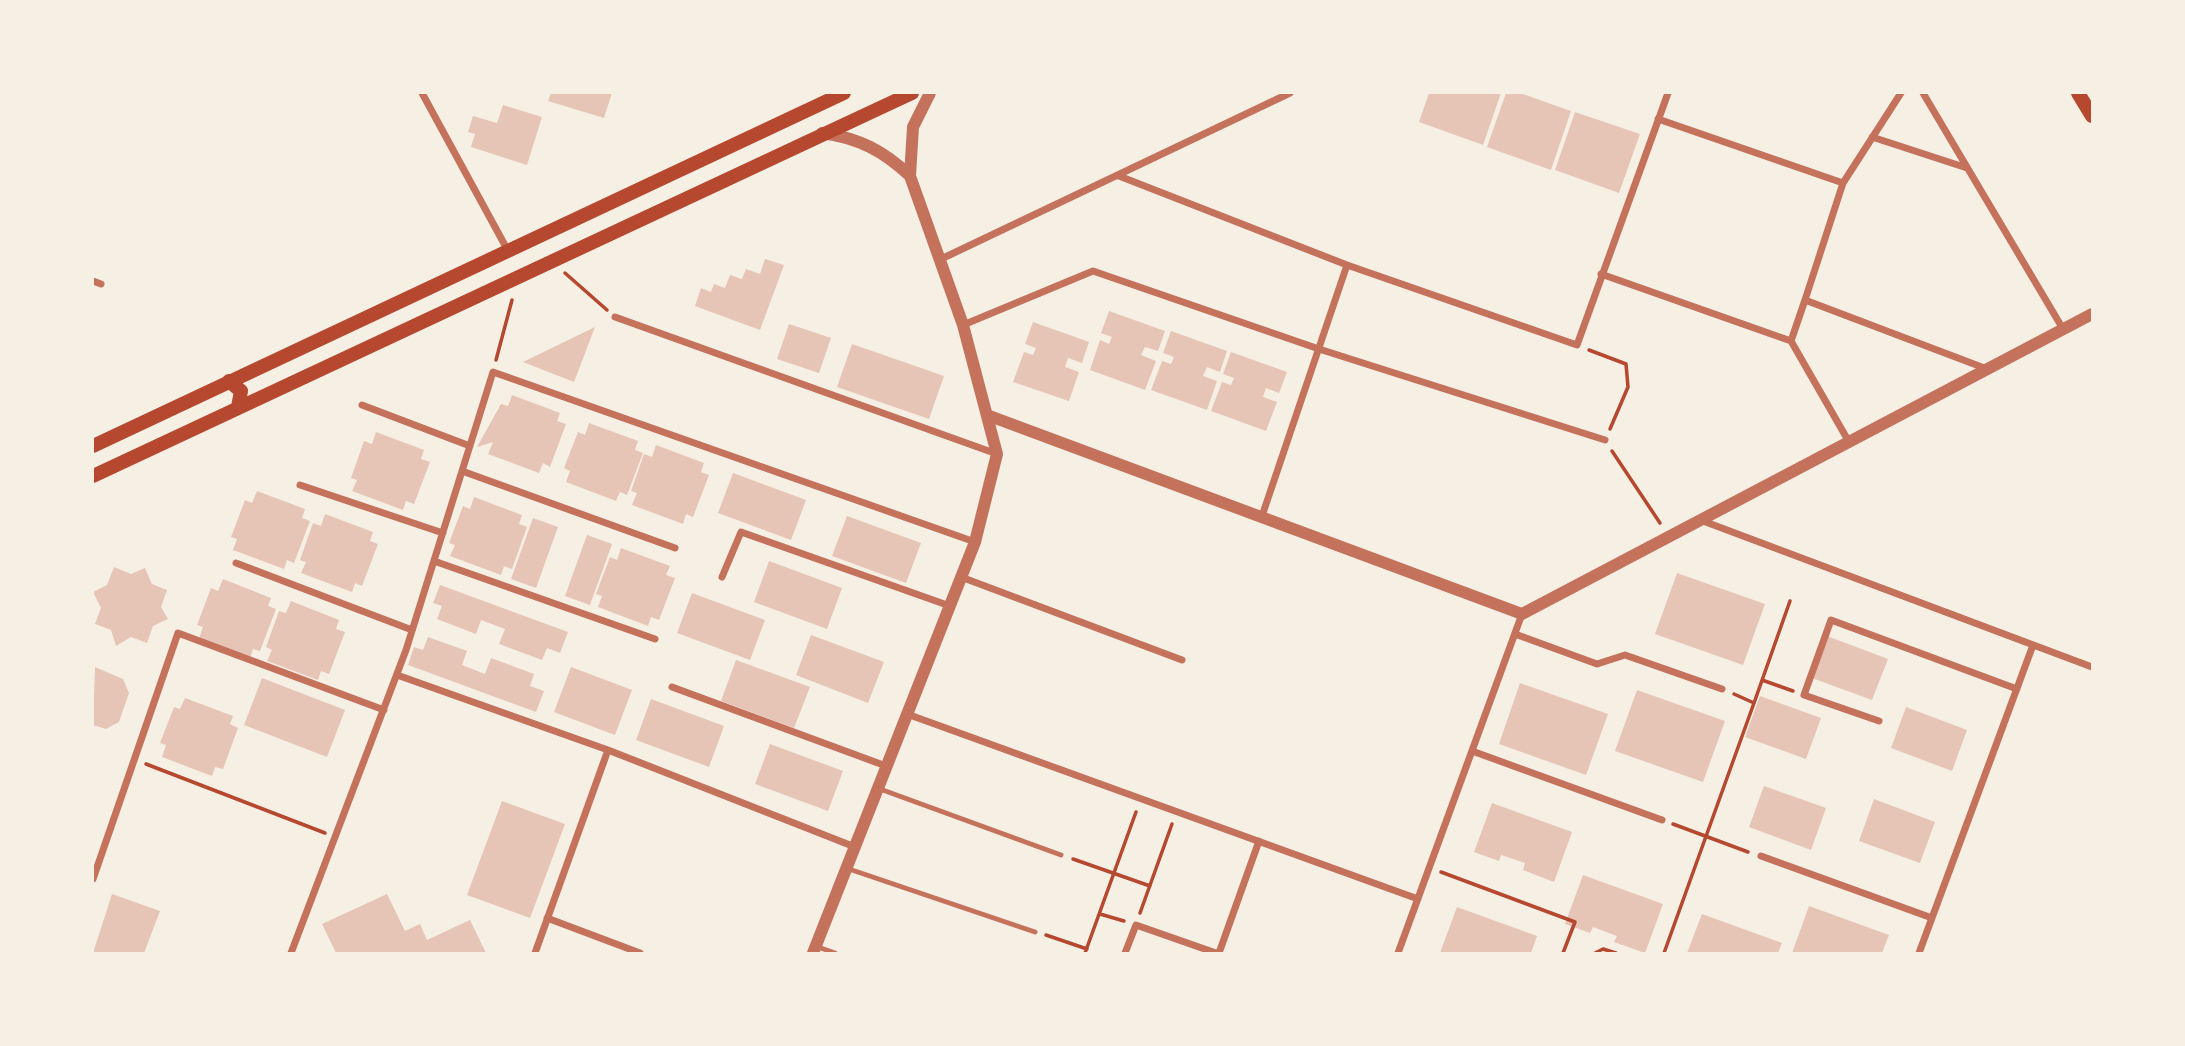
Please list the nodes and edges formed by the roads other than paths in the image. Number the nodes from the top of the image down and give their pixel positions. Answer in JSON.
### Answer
{"nodes":[{"id":1,"x":433,"y":93,"type":"edge"},
{"id":2,"x":844,"y":93,"type":"edge"},
{"id":3,"x":912,"y":93,"type":"edge"},
{"id":4,"x":930,"y":93,"type":"edge"},
{"id":5,"x":1288,"y":93,"type":"edge"},
{"id":6,"x":1668,"y":93,"type":"edge"},
{"id":7,"x":1901,"y":93,"type":"edge"},
{"id":8,"x":1923,"y":93,"type":"edge"},
{"id":9,"x":2078,"y":93,"type":"edge"},
{"id":10,"x":424,"y":95,"type":"edge"},
{"id":11,"x":2092,"y":116,"type":"edge"},
{"id":12,"x":1658,"y":119,"type":"junction"},
{"id":13,"x":821,"y":133,"type":"junction"},
{"id":14,"x":1872,"y":137,"type":"junction"},
{"id":15,"x":1967,"y":168,"type":"junction"},
{"id":16,"x":910,"y":176,"type":"junction"},
{"id":17,"x":1119,"y":176,"type":"junction"},
{"id":18,"x":1843,"y":183,"type":"junction"},
{"id":19,"x":507,"y":249,"type":"junction"},
{"id":20,"x":939,"y":260,"type":"junction"},
{"id":21,"x":1347,"y":265,"type":"junction"},
{"id":22,"x":1601,"y":274,"type":"junction"},
{"id":23,"x":93,"y":281,"type":"edge"},
{"id":24,"x":101,"y":284,"type":"dead end"},
{"id":25,"x":1805,"y":300,"type":"junction"},
{"id":26,"x":2092,"y":314,"type":"edge"},
{"id":27,"x":614,"y":317,"type":"road end"},
{"id":28,"x":963,"y":326,"type":"junction"},
{"id":29,"x":2063,"y":329,"type":"junction"},
{"id":30,"x":1791,"y":341,"type":"junction"},
{"id":31,"x":1318,"y":349,"type":"junction"},
{"id":32,"x":272,"y":361,"type":"junction"},
{"id":33,"x":1988,"y":369,"type":"junction"},
{"id":34,"x":229,"y":381,"type":"junction"},
{"id":35,"x":285,"y":385,"type":"junction"},
{"id":36,"x":362,"y":405,"type":"dead end"},
{"id":37,"x":238,"y":407,"type":"junction"},
{"id":38,"x":987,"y":415,"type":"junction"},
{"id":39,"x":1605,"y":440,"type":"road end"},
{"id":40,"x":1849,"y":442,"type":"junction"},
{"id":41,"x":93,"y":446,"type":"edge"},
{"id":42,"x":470,"y":446,"type":"junction"},
{"id":43,"x":997,"y":454,"type":"junction"},
{"id":44,"x":462,"y":471,"type":"junction"},
{"id":45,"x":93,"y":476,"type":"edge"},
{"id":46,"x":300,"y":485,"type":"dead end"},
{"id":47,"x":1262,"y":516,"type":"junction"},
{"id":48,"x":1703,"y":521,"type":"junction"},
{"id":49,"x":443,"y":533,"type":"junction"},
{"id":50,"x":975,"y":542,"type":"junction"},
{"id":51,"x":675,"y":548,"type":"dead end"},
{"id":52,"x":434,"y":561,"type":"junction"},
{"id":53,"x":236,"y":563,"type":"dead end"},
{"id":54,"x":722,"y":577,"type":"dead end"},
{"id":55,"x":961,"y":577,"type":"junction"},
{"id":56,"x":950,"y":606,"type":"junction"},
{"id":57,"x":1521,"y":614,"type":"junction"},
{"id":58,"x":412,"y":630,"type":"junction"},
{"id":59,"x":1515,"y":634,"type":"junction"},
{"id":60,"x":656,"y":639,"type":"dead end"},
{"id":61,"x":2033,"y":645,"type":"junction"},
{"id":62,"x":1182,"y":660,"type":"dead end"},
{"id":63,"x":2092,"y":667,"type":"edge"},
{"id":64,"x":397,"y":676,"type":"junction"},
{"id":65,"x":672,"y":687,"type":"dead end"},
{"id":66,"x":1722,"y":689,"type":"road end"},
{"id":67,"x":2017,"y":689,"type":"junction"},
{"id":68,"x":384,"y":710,"type":"junction"},
{"id":69,"x":907,"y":714,"type":"junction"},
{"id":70,"x":1879,"y":721,"type":"dead end"},
{"id":71,"x":608,"y":750,"type":"junction"},
{"id":72,"x":1472,"y":751,"type":"junction"},
{"id":73,"x":886,"y":766,"type":"junction"},
{"id":74,"x":878,"y":788,"type":"junction"},
{"id":75,"x":1662,"y":820,"type":"road end"},
{"id":76,"x":1259,"y":841,"type":"junction"},
{"id":77,"x":855,"y":846,"type":"junction"},
{"id":78,"x":1061,"y":855,"type":"road end"},
{"id":79,"x":1761,"y":856,"type":"road end"},
{"id":80,"x":846,"y":867,"type":"junction"},
{"id":81,"x":93,"y":879,"type":"edge"},
{"id":82,"x":1418,"y":899,"type":"junction"},
{"id":83,"x":547,"y":918,"type":"junction"},
{"id":84,"x":1932,"y":918,"type":"junction"},
{"id":85,"x":1035,"y":932,"type":"road end"},
{"id":86,"x":814,"y":950,"type":"edge"},
{"id":87,"x":292,"y":953,"type":"edge"},
{"id":88,"x":535,"y":953,"type":"edge"},
{"id":89,"x":640,"y":953,"type":"edge"},
{"id":90,"x":835,"y":953,"type":"edge"},
{"id":91,"x":1125,"y":953,"type":"edge"},
{"id":92,"x":1218,"y":953,"type":"edge"},
{"id":93,"x":1398,"y":953,"type":"edge"},
{"id":94,"x":1919,"y":953,"type":"edge"}],
"edges":[{"from":1,"to":10,"type":"street"},
{"from":2,"to":19,"type":"main road"},
{"from":3,"to":13,"type":"main road"},
{"from":4,"to":16,"type":"street"},
{"from":5,"to":17,"type":"street"},
{"from":6,"to":12,"type":"street"},
{"from":7,"to":14,"type":"street"},
{"from":8,"to":15,"type":"street"},
{"from":9,"to":11,"type":"main road"},
{"from":10,"to":19,"type":"street"},
{"from":12,"to":18,"type":"street"},
{"from":12,"to":22,"type":"street"},
{"from":13,"to":16,"type":"street"},
{"from":13,"to":35,"type":"main road"},
{"from":14,"to":15,"type":"street"},
{"from":14,"to":18,"type":"street"},
{"from":15,"to":29,"type":"street"},
{"from":16,"to":20,"type":"street"},
{"from":17,"to":20,"type":"street"},
{"from":17,"to":21,"type":"street"},
{"from":18,"to":25,"type":"street"},
{"from":19,"to":32,"type":"main road"},
{"from":20,"to":28,"type":"street"},
{"from":21,"to":22,"type":"street"},
{"from":21,"to":31,"type":"street"},
{"from":22,"to":30,"type":"street"},
{"from":23,"to":24,"type":"street"},
{"from":25,"to":30,"type":"street"},
{"from":25,"to":33,"type":"street"},
{"from":26,"to":29,"type":"street"},
{"from":27,"to":43,"type":"street"},
{"from":28,"to":31,"type":"street"},
{"from":28,"to":38,"type":"street"},
{"from":29,"to":33,"type":"street"},
{"from":30,"to":40,"type":"street"},
{"from":31,"to":39,"type":"street"},
{"from":31,"to":47,"type":"street"},
{"from":32,"to":34,"type":"main road"},
{"from":32,"to":35,"type":"main road"},
{"from":33,"to":40,"type":"street"},
{"from":34,"to":37,"type":"main road"},
{"from":34,"to":41,"type":"main road"},
{"from":35,"to":37,"type":"main road"},
{"from":36,"to":42,"type":"street"},
{"from":37,"to":45,"type":"main road"},
{"from":38,"to":43,"type":"street"},
{"from":38,"to":47,"type":"street"},
{"from":40,"to":48,"type":"street"},
{"from":42,"to":44,"type":"street"},
{"from":42,"to":50,"type":"street"},
{"from":43,"to":50,"type":"street"},
{"from":44,"to":49,"type":"street"},
{"from":44,"to":51,"type":"street"},
{"from":46,"to":49,"type":"street"},
{"from":47,"to":57,"type":"street"},
{"from":48,"to":57,"type":"street"},
{"from":48,"to":61,"type":"street"},
{"from":49,"to":52,"type":"street"},
{"from":50,"to":55,"type":"street"},
{"from":52,"to":58,"type":"street"},
{"from":52,"to":60,"type":"street"},
{"from":53,"to":58,"type":"street"},
{"from":54,"to":56,"type":"street"},
{"from":55,"to":56,"type":"street"},
{"from":55,"to":62,"type":"street"},
{"from":56,"to":69,"type":"street"},
{"from":57,"to":59,"type":"street"},
{"from":58,"to":64,"type":"street"},
{"from":59,"to":66,"type":"street"},
{"from":59,"to":72,"type":"street"},
{"from":61,"to":63,"type":"street"},
{"from":61,"to":67,"type":"street"},
{"from":64,"to":68,"type":"street"},
{"from":64,"to":71,"type":"street"},
{"from":65,"to":73,"type":"street"},
{"from":67,"to":70,"type":"street"},
{"from":67,"to":84,"type":"street"},
{"from":68,"to":81,"type":"street"},
{"from":68,"to":87,"type":"street"},
{"from":69,"to":73,"type":"street"},
{"from":69,"to":76,"type":"street"},
{"from":71,"to":77,"type":"street"},
{"from":71,"to":83,"type":"street"},
{"from":72,"to":75,"type":"street"},
{"from":72,"to":82,"type":"street"},
{"from":73,"to":74,"type":"street"},
{"from":74,"to":77,"type":"street"},
{"from":74,"to":78,"type":"lane"},
{"from":76,"to":82,"type":"street"},
{"from":76,"to":92,"type":"street"},
{"from":77,"to":80,"type":"street"},
{"from":79,"to":84,"type":"street"},
{"from":80,"to":85,"type":"lane"},
{"from":80,"to":86,"type":"street"},
{"from":82,"to":93,"type":"street"},
{"from":83,"to":88,"type":"street"},
{"from":83,"to":89,"type":"street"},
{"from":84,"to":94,"type":"street"},
{"from":86,"to":90,"type":"lane"},
{"from":91,"to":92,"type":"street"}]}
